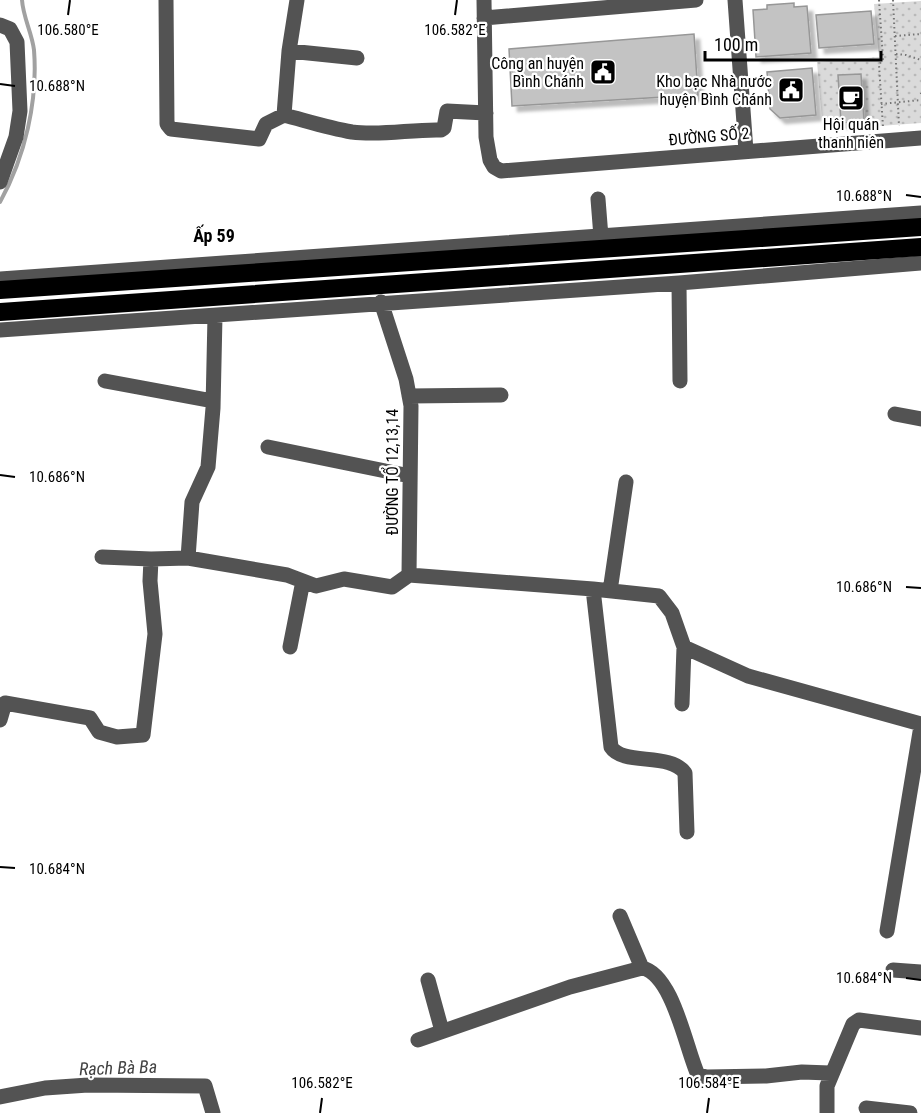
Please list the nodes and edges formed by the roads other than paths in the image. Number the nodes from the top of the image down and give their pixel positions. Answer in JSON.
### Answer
{"nodes":[{"id":1,"x":166,"y":0,"type":"edge"},
{"id":2,"x":297,"y":0,"type":"edge"},
{"id":3,"x":484,"y":0,"type":"edge"},
{"id":4,"x":696,"y":0,"type":"edge"},
{"id":5,"x":735,"y":0,"type":"edge"},
{"id":6,"x":484,"y":18,"type":"junction"},
{"id":7,"x":0,"y":25,"type":"edge"},
{"id":8,"x":289,"y":51,"type":"junction"},
{"id":9,"x":357,"y":58,"type":"dead end"},
{"id":10,"x":486,"y":113,"type":"junction"},
{"id":11,"x":284,"y":115,"type":"junction"},
{"id":12,"x":921,"y":138,"type":"edge"},
{"id":13,"x":746,"y":151,"type":"junction"},
{"id":14,"x":0,"y":182,"type":"edge"},
{"id":15,"x":598,"y":199,"type":"dead end"},
{"id":16,"x":921,"y":213,"type":"edge"},
{"id":17,"x":921,"y":227,"type":"edge"},
{"id":18,"x":601,"y":237,"type":"junction"},
{"id":19,"x":921,"y":247,"type":"edge"},
{"id":20,"x":921,"y":263,"type":"edge"},
{"id":21,"x":0,"y":279,"type":"edge"},
{"id":22,"x":679,"y":283,"type":"junction"},
{"id":23,"x":0,"y":290,"type":"edge"},
{"id":24,"x":381,"y":303,"type":"junction"},
{"id":25,"x":0,"y":312,"type":"edge"},
{"id":26,"x":216,"y":316,"type":"junction"},
{"id":27,"x":0,"y":330,"type":"edge"},
{"id":28,"x":105,"y":381,"type":"dead end"},
{"id":29,"x":680,"y":381,"type":"dead end"},
{"id":30,"x":501,"y":395,"type":"dead end"},
{"id":31,"x":409,"y":396,"type":"junction"},
{"id":32,"x":213,"y":401,"type":"junction"},
{"id":33,"x":895,"y":414,"type":"dead end"},
{"id":34,"x":921,"y":419,"type":"edge"},
{"id":35,"x":268,"y":447,"type":"dead end"},
{"id":36,"x":410,"y":476,"type":"junction"},
{"id":37,"x":626,"y":482,"type":"dead end"},
{"id":38,"x":102,"y":557,"type":"dead end"},
{"id":39,"x":188,"y":558,"type":"junction"},
{"id":40,"x":151,"y":559,"type":"junction"},
{"id":41,"x":410,"y":575,"type":"junction"},
{"id":42,"x":303,"y":581,"type":"junction"},
{"id":43,"x":592,"y":589,"type":"junction"},
{"id":44,"x":610,"y":591,"type":"junction"},
{"id":45,"x":290,"y":647,"type":"dead end"},
{"id":46,"x":684,"y":647,"type":"junction"},
{"id":47,"x":682,"y":704,"type":"dead end"},
{"id":48,"x":0,"y":720,"type":"edge"},
{"id":49,"x":921,"y":725,"type":"edge"},
{"id":50,"x":687,"y":832,"type":"dead end"},
{"id":51,"x":620,"y":916,"type":"dead end"},
{"id":52,"x":887,"y":931,"type":"dead end"},
{"id":53,"x":642,"y":968,"type":"junction"},
{"id":54,"x":893,"y":970,"type":"dead end"},
{"id":55,"x":921,"y":972,"type":"edge"},
{"id":56,"x":428,"y":980,"type":"dead end"},
{"id":57,"x":921,"y":1028,"type":"edge"},
{"id":58,"x":442,"y":1031,"type":"junction"},
{"id":59,"x":418,"y":1040,"type":"dead end"},
{"id":60,"x":830,"y":1073,"type":"junction"},
{"id":61,"x":0,"y":1097,"type":"edge"},
{"id":62,"x":866,"y":1108,"type":"dead end"},
{"id":63,"x":213,"y":1113,"type":"edge"},
{"id":64,"x":827,"y":1113,"type":"edge"},
{"id":65,"x":910,"y":1113,"type":"edge"}],
"edges":[{"from":1,"to":11,"type":"street"},
{"from":2,"to":8,"type":"street"},
{"from":3,"to":6,"type":"street"},
{"from":4,"to":6,"type":"street"},
{"from":5,"to":13,"type":"street"},
{"from":6,"to":10,"type":"street"},
{"from":7,"to":14,"type":"street"},
{"from":8,"to":9,"type":"street"},
{"from":8,"to":11,"type":"street"},
{"from":10,"to":11,"type":"street"},
{"from":10,"to":13,"type":"street","name":"ĐƯỜNG SỐ 2"},
{"from":12,"to":13,"type":"street","name":"ĐƯỜNG SỐ 2"},
{"from":15,"to":18,"type":"street"},
{"from":16,"to":18,"type":"street"},
{"from":17,"to":23,"type":"highway"},
{"from":18,"to":21,"type":"street"},
{"from":19,"to":25,"type":"highway"},
{"from":20,"to":22,"type":"street"},
{"from":22,"to":24,"type":"street"},
{"from":22,"to":29,"type":"street"},
{"from":24,"to":26,"type":"street"},
{"from":24,"to":31,"type":"street","name":"ĐƯỜNG TỔ 12,13,14"},
{"from":26,"to":27,"type":"street"},
{"from":26,"to":32,"type":"street"},
{"from":28,"to":32,"type":"street"},
{"from":30,"to":31,"type":"street"},
{"from":31,"to":36,"type":"street","name":"ĐƯỜNG TỔ 12,13,14"},
{"from":32,"to":39,"type":"street"},
{"from":33,"to":34,"type":"street"},
{"from":35,"to":36,"type":"street"},
{"from":36,"to":41,"type":"street","name":"ĐƯỜNG TỔ 12,13,14"},
{"from":37,"to":44,"type":"street"},
{"from":38,"to":40,"type":"street"},
{"from":39,"to":40,"type":"street"},
{"from":39,"to":42,"type":"street"},
{"from":40,"to":48,"type":"street"},
{"from":41,"to":42,"type":"street"},
{"from":41,"to":43,"type":"street"},
{"from":42,"to":45,"type":"street"},
{"from":43,"to":44,"type":"street"},
{"from":43,"to":50,"type":"street"},
{"from":44,"to":46,"type":"street"},
{"from":46,"to":47,"type":"street"},
{"from":46,"to":49,"type":"street"},
{"from":49,"to":52,"type":"street"},
{"from":51,"to":53,"type":"street"},
{"from":53,"to":58,"type":"street"},
{"from":53,"to":60,"type":"street"},
{"from":54,"to":55,"type":"street"},
{"from":56,"to":58,"type":"street"},
{"from":57,"to":60,"type":"street"},
{"from":58,"to":59,"type":"street"},
{"from":60,"to":64,"type":"street"},
{"from":61,"to":63,"type":"street"},
{"from":62,"to":65,"type":"street"}]}
